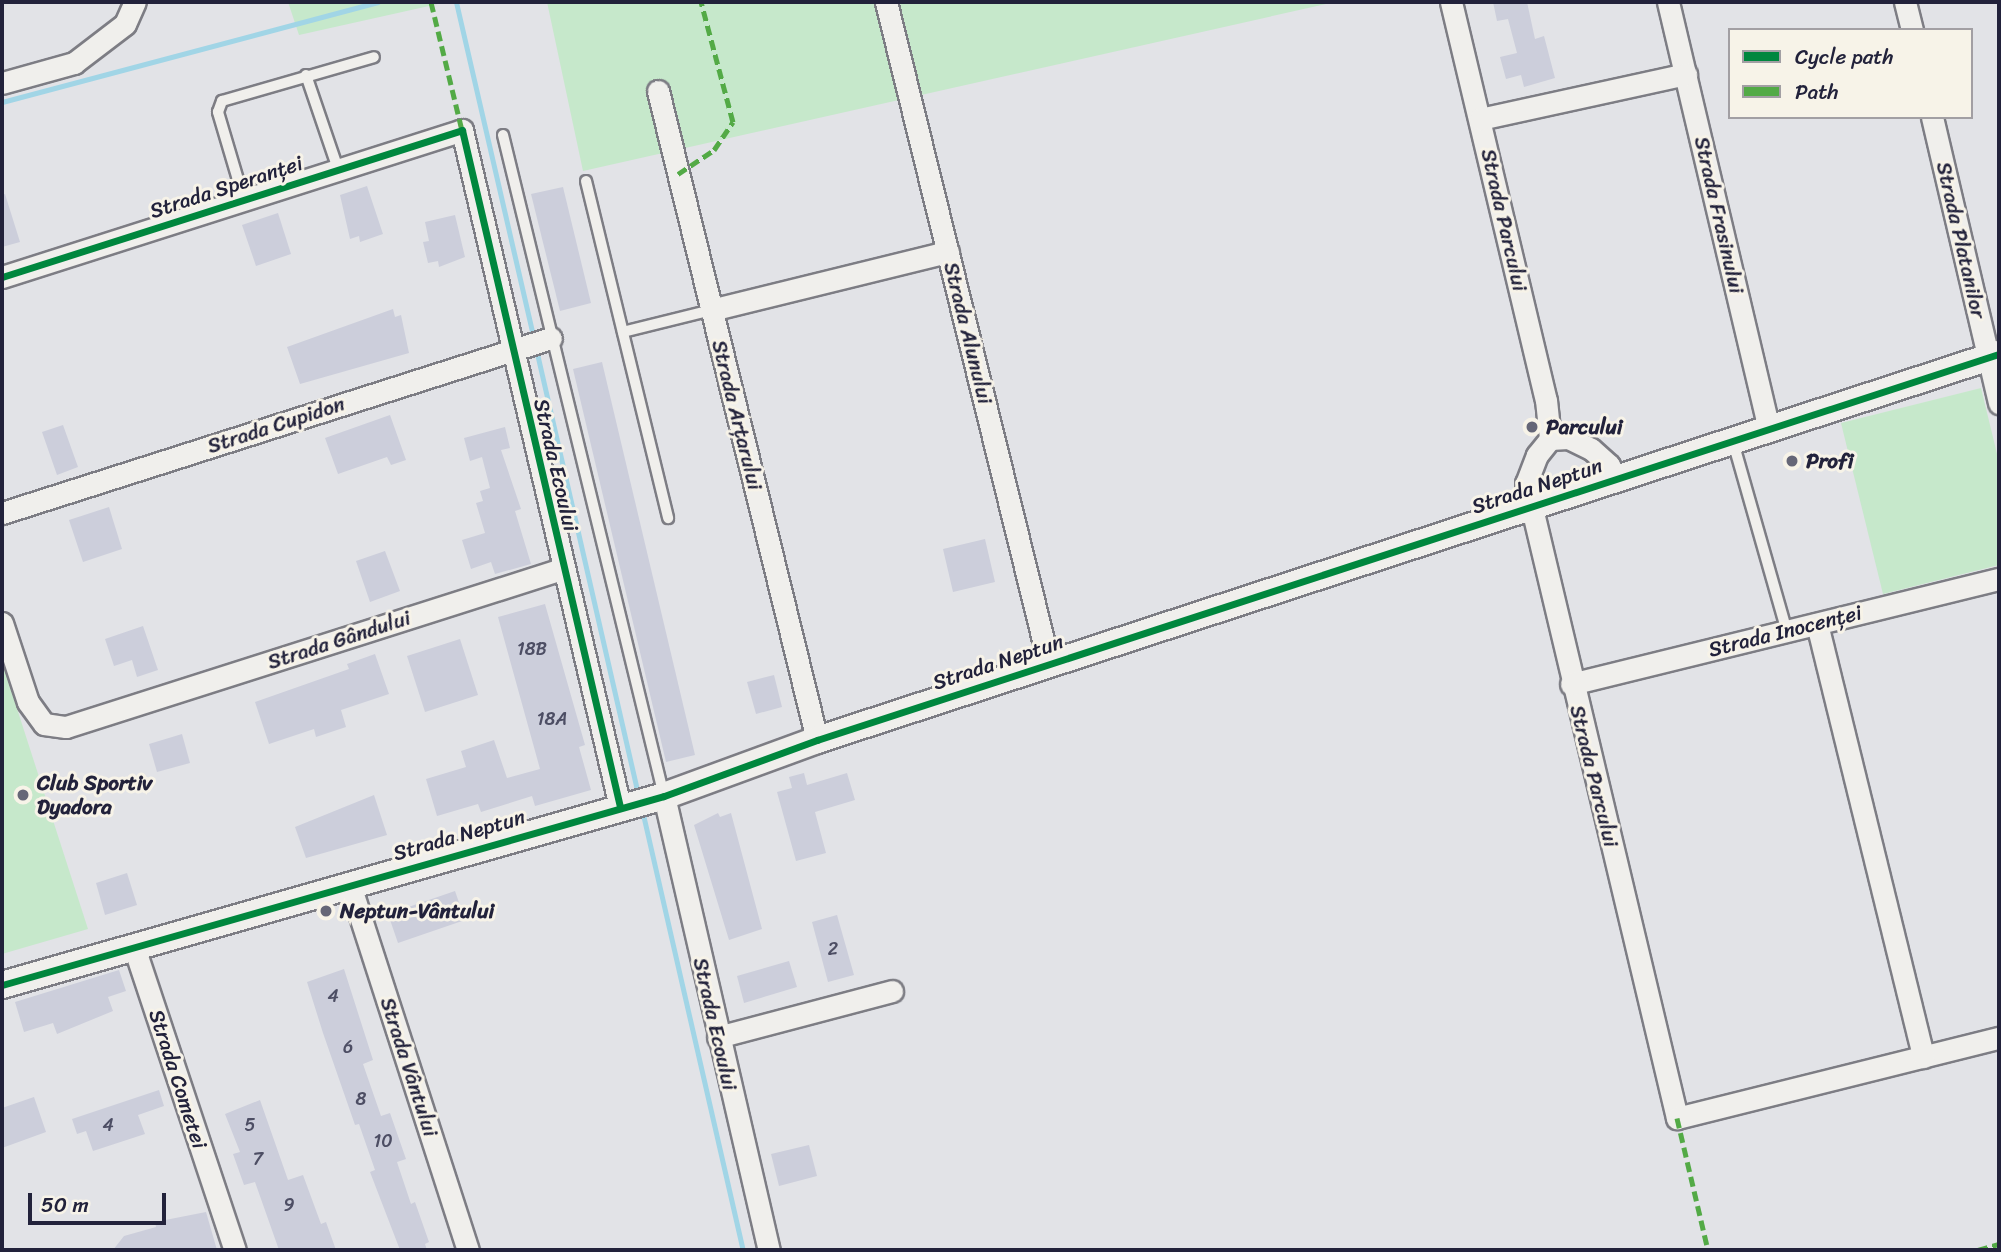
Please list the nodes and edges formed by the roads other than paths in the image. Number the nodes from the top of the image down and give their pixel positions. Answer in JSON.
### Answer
{"nodes":[{"id":1,"x":135,"y":2,"type":"edge"},
{"id":2,"x":886,"y":2,"type":"edge"},
{"id":3,"x":1451,"y":2,"type":"edge"},
{"id":4,"x":1668,"y":2,"type":"edge"},
{"id":5,"x":1905,"y":2,"type":"edge"},
{"id":6,"x":1912,"y":28,"type":"edge"},
{"id":7,"x":374,"y":57,"type":"dead end"},
{"id":8,"x":1686,"y":74,"type":"junction"},
{"id":9,"x":306,"y":75,"type":"junction"},
{"id":10,"x":2,"y":83,"type":"edge"},
{"id":11,"x":658,"y":91,"type":"dead end"},
{"id":12,"x":1480,"y":119,"type":"junction"},
{"id":13,"x":1933,"y":119,"type":"edge"},
{"id":14,"x":462,"y":130,"type":"joint"},
{"id":15,"x":503,"y":135,"type":"dead end"},
{"id":16,"x":338,"y":169,"type":"junction"},
{"id":17,"x":586,"y":181,"type":"dead end"},
{"id":18,"x":243,"y":200,"type":"junction"},
{"id":19,"x":948,"y":252,"type":"junction"},
{"id":20,"x":2,"y":277,"type":"edge"},
{"id":21,"x":711,"y":310,"type":"junction"},
{"id":22,"x":623,"y":332,"type":"junction"},
{"id":23,"x":531,"y":344,"type":"junction"},
{"id":24,"x":1994,"y":356,"type":"edge"},
{"id":25,"x":1999,"y":403,"type":"edge"},
{"id":26,"x":1769,"y":429,"type":"junction"},
{"id":27,"x":1550,"y":439,"type":"junction"},
{"id":28,"x":1733,"y":440,"type":"junction"},
{"id":29,"x":1616,"y":479,"type":"junction"},
{"id":30,"x":1528,"y":508,"type":"junction"},
{"id":31,"x":2,"y":513,"type":"edge"},
{"id":32,"x":668,"y":518,"type":"dead end"},
{"id":33,"x":562,"y":569,"type":"junction"},
{"id":34,"x":1999,"y":579,"type":"edge"},
{"id":35,"x":2,"y":623,"type":"edge"},
{"id":36,"x":1817,"y":624,"type":"junction"},
{"id":37,"x":1787,"y":631,"type":"junction"},
{"id":38,"x":1049,"y":664,"type":"junction"},
{"id":39,"x":1571,"y":684,"type":"junction"},
{"id":40,"x":817,"y":740,"type":"junction"},
{"id":41,"x":641,"y":802,"type":"junction"},
{"id":42,"x":350,"y":885,"type":"junction"},
{"id":43,"x":134,"y":947,"type":"junction"},
{"id":44,"x":2,"y":985,"type":"edge"},
{"id":45,"x":892,"y":991,"type":"dead end"},
{"id":46,"x":718,"y":1037,"type":"junction"},
{"id":47,"x":1999,"y":1038,"type":"edge"},
{"id":48,"x":1923,"y":1057,"type":"junction"},
{"id":49,"x":235,"y":1250,"type":"edge"},
{"id":50,"x":468,"y":1250,"type":"edge"},
{"id":51,"x":769,"y":1250,"type":"edge"}],
"edges":[{"from":1,"to":10,"type":"street"},
{"from":2,"to":19,"type":"street","name":"Strada Alunului"},
{"from":3,"to":12,"type":"street","name":"Strada Parcului"},
{"from":4,"to":8,"type":"street","name":"Strada Frasinului"},
{"from":5,"to":6,"type":"street"},
{"from":7,"to":9,"type":"lane"},
{"from":8,"to":12,"type":"street"},
{"from":8,"to":26,"type":"street","name":"Strada Frasinului"},
{"from":9,"to":16,"type":"lane"},
{"from":9,"to":18,"type":"lane"},
{"from":11,"to":21,"type":"street","name":"Strada Arțarului"},
{"from":12,"to":27,"type":"street","name":"Strada Parcului"},
{"from":13,"to":24,"type":"street","name":"Strada Platanilor"},
{"from":14,"to":16,"type":"street","name":"Strada Speranței"},
{"from":14,"to":23,"type":"street","name":"Strada Ecoului"},
{"from":15,"to":23,"type":"lane"},
{"from":16,"to":18,"type":"street","name":"Strada Speranței"},
{"from":17,"to":22,"type":"lane"},
{"from":18,"to":20,"type":"street","name":"Strada Speranței"},
{"from":19,"to":21,"type":"street"},
{"from":19,"to":38,"type":"street","name":"Strada Alunului"},
{"from":21,"to":22,"type":"lane"},
{"from":21,"to":40,"type":"street","name":"Strada Arțarului"},
{"from":22,"to":32,"type":"lane"},
{"from":23,"to":31,"type":"street","name":"Strada Cupidon"},
{"from":23,"to":33,"type":"street","name":"Strada Ecoului"},
{"from":23,"to":41,"type":"lane"},
{"from":24,"to":25,"type":"street","name":"Strada Platanilor"},
{"from":24,"to":26,"type":"street","name":"Strada Neptun"},
{"from":26,"to":28,"type":"street","name":"Strada Neptun"},
{"from":27,"to":29,"type":"street"},
{"from":27,"to":30,"type":"street","name":"Strada Parcului"},
{"from":28,"to":29,"type":"street","name":"Strada Neptun"},
{"from":28,"to":37,"type":"lane"},
{"from":29,"to":30,"type":"street","name":"Strada Neptun"},
{"from":30,"to":38,"type":"street","name":"Strada Neptun"},
{"from":30,"to":39,"type":"street","name":"Strada Parcului"},
{"from":33,"to":35,"type":"street","name":"Strada Gândului"},
{"from":33,"to":41,"type":"street","name":"Strada Ecoului"},
{"from":34,"to":36,"type":"street","name":"Strada Inocenței"},
{"from":36,"to":37,"type":"street","name":"Strada Inocenței"},
{"from":36,"to":48,"type":"street"},
{"from":37,"to":39,"type":"street","name":"Strada Inocenței"},
{"from":38,"to":40,"type":"street","name":"Strada Neptun"},
{"from":39,"to":48,"type":"street","name":"Strada Parcului"},
{"from":40,"to":41,"type":"street","name":"Strada Neptun"},
{"from":41,"to":42,"type":"street","name":"Strada Neptun"},
{"from":41,"to":46,"type":"street","name":"Strada Ecoului"},
{"from":42,"to":43,"type":"street","name":"Strada Neptun"},
{"from":42,"to":50,"type":"street","name":"Strada Vântului"},
{"from":43,"to":44,"type":"street","name":"Strada Neptun"},
{"from":43,"to":49,"type":"street","name":"Strada Cometei"},
{"from":45,"to":46,"type":"street"},
{"from":46,"to":51,"type":"street","name":"Strada Ecoului"},
{"from":47,"to":48,"type":"street"}]}
